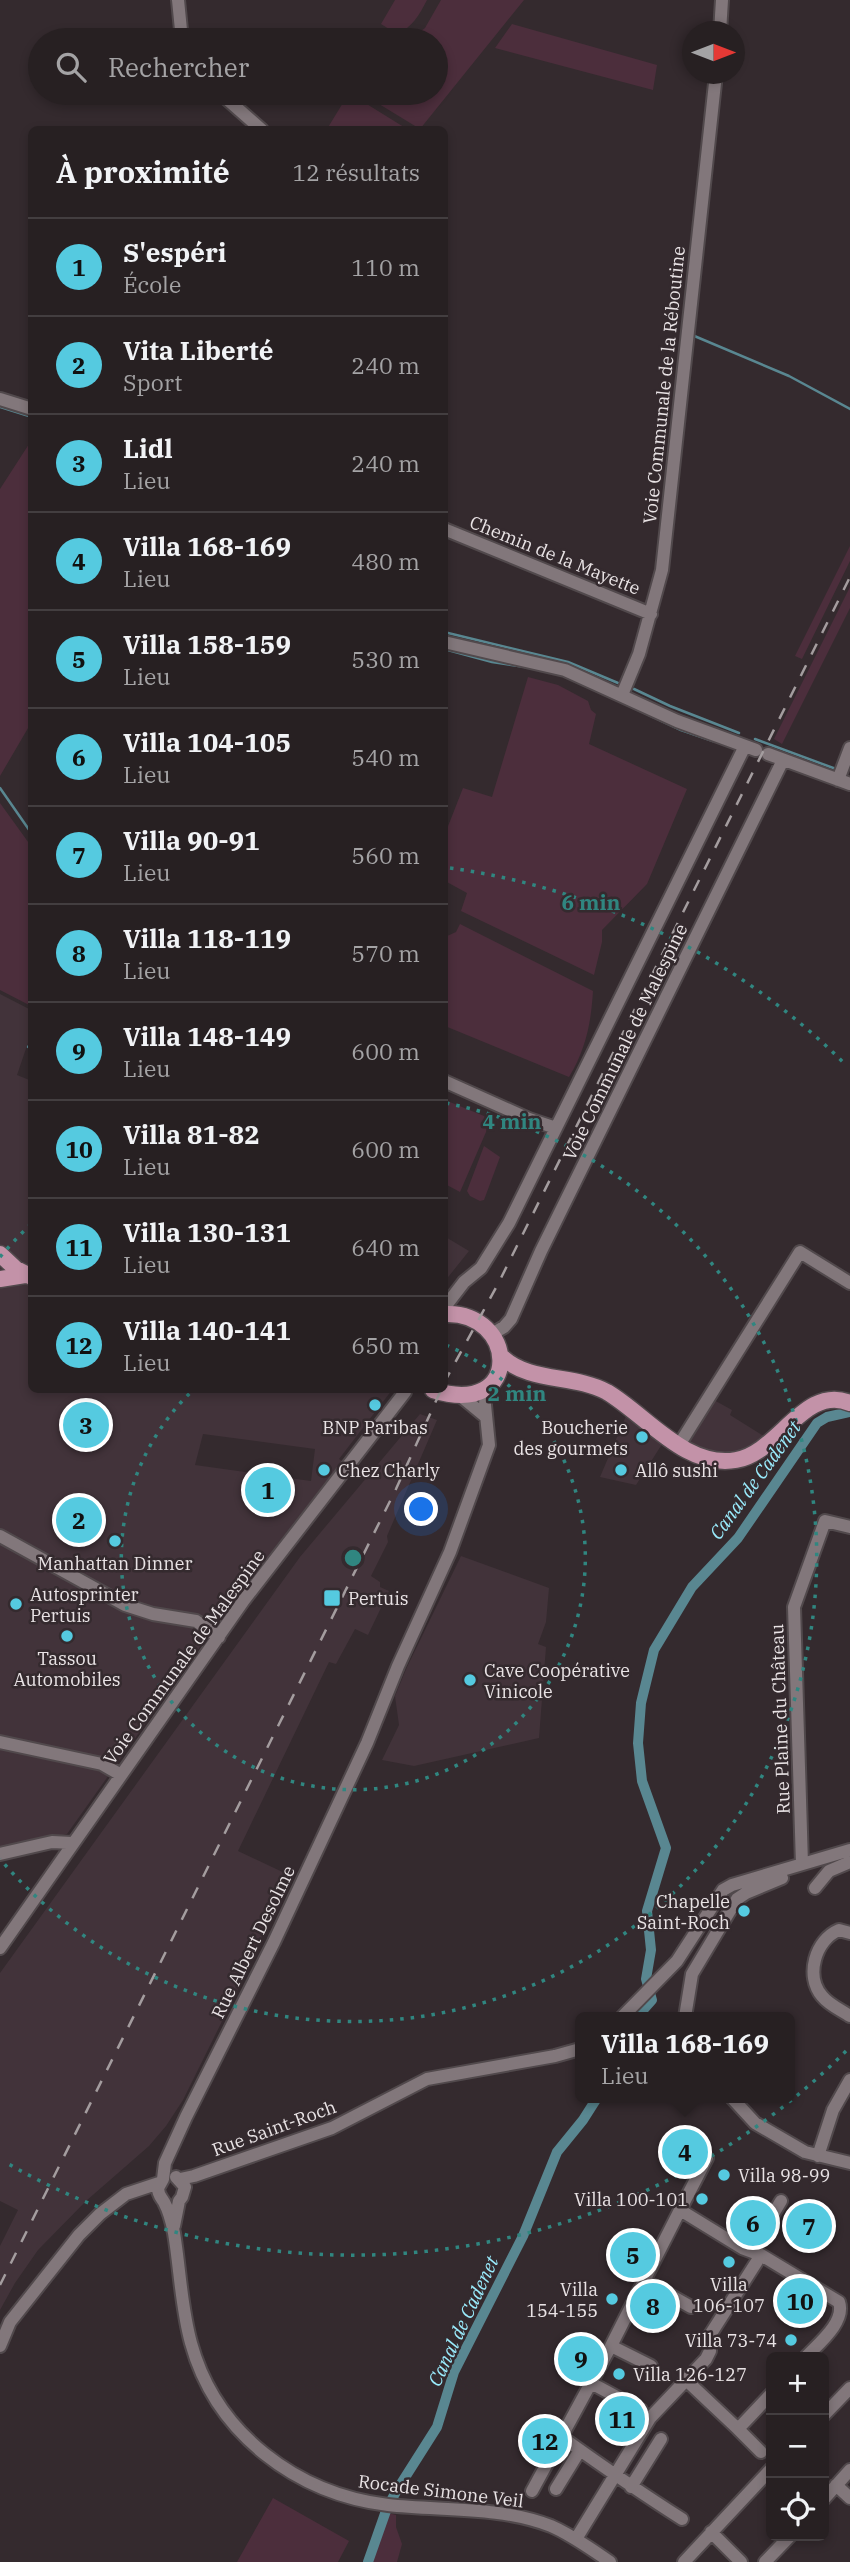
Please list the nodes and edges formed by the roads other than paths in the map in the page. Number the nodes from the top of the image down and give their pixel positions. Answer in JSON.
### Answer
{"nodes":[{"id":1,"x":178,"y":0,"type":"edge"},
{"id":2,"x":722,"y":0,"type":"edge"},
{"id":3,"x":721,"y":21,"type":"edge"},
{"id":4,"x":181,"y":28,"type":"edge"},
{"id":5,"x":715,"y":84,"type":"edge"},
{"id":6,"x":234,"y":105,"type":"edge"},
{"id":7,"x":257,"y":126,"type":"edge"},
{"id":8,"x":0,"y":399,"type":"edge"},
{"id":9,"x":28,"y":408,"type":"edge"},
{"id":10,"x":448,"y":531,"type":"edge"},
{"id":11,"x":651,"y":614,"type":"junction"},
{"id":12,"x":448,"y":643,"type":"edge"},
{"id":13,"x":622,"y":695,"type":"junction"},
{"id":14,"x":850,"y":748,"type":"edge"},
{"id":15,"x":756,"y":750,"type":"junction"},
{"id":16,"x":783,"y":760,"type":"junction"},
{"id":17,"x":844,"y":782,"type":"edge"},
{"id":18,"x":448,"y":1083,"type":"edge"},
{"id":19,"x":556,"y":1128,"type":"junction"},
{"id":20,"x":0,"y":1254,"type":"edge"},
{"id":21,"x":28,"y":1276,"type":"edge"},
{"id":22,"x":0,"y":1279,"type":"edge"},
{"id":23,"x":850,"y":1283,"type":"edge"},
{"id":24,"x":450,"y":1312,"type":"edge"},
{"id":25,"x":492,"y":1334,"type":"junction"},
{"id":26,"x":502,"y":1357,"type":"junction"},
{"id":27,"x":522,"y":1371,"type":"junction"},
{"id":28,"x":489,"y":1386,"type":"junction"},
{"id":29,"x":406,"y":1393,"type":"edge"},
{"id":30,"x":448,"y":1393,"type":"edge"},
{"id":31,"x":462,"y":1396,"type":"junction"},
{"id":32,"x":850,"y":1403,"type":"edge"},
{"id":33,"x":485,"y":1416,"type":"junction"},
{"id":34,"x":679,"y":1444,"type":"junction"},
{"id":35,"x":850,"y":1527,"type":"edge"},
{"id":36,"x":0,"y":1536,"type":"edge"},
{"id":37,"x":219,"y":1637,"type":"junction"},
{"id":38,"x":0,"y":1741,"type":"edge"},
{"id":39,"x":0,"y":1749,"type":"edge"},
{"id":40,"x":89,"y":1762,"type":"junction"},
{"id":41,"x":121,"y":1775,"type":"junction"},
{"id":42,"x":72,"y":1843,"type":"junction"},
{"id":43,"x":850,"y":1850,"type":"edge"},
{"id":44,"x":0,"y":1854,"type":"edge"},
{"id":45,"x":850,"y":1862,"type":"edge"},
{"id":46,"x":802,"y":1864,"type":"junction"},
{"id":47,"x":814,"y":1888,"type":"dead end"},
{"id":48,"x":850,"y":1933,"type":"edge"},
{"id":49,"x":0,"y":1948,"type":"edge"},
{"id":50,"x":627,"y":2012,"type":"edge"},
{"id":51,"x":686,"y":2012,"type":"edge"},
{"id":52,"x":850,"y":2016,"type":"edge"},
{"id":53,"x":575,"y":2050,"type":"edge"},
{"id":54,"x":850,"y":2080,"type":"edge"},
{"id":55,"x":737,"y":2103,"type":"edge"},
{"id":56,"x":818,"y":2156,"type":"junction"},
{"id":57,"x":707,"y":2158,"type":"dead end"},
{"id":58,"x":850,"y":2163,"type":"edge"},
{"id":59,"x":166,"y":2185,"type":"junction"},
{"id":60,"x":179,"y":2201,"type":"junction"},
{"id":61,"x":781,"y":2201,"type":"dead end"},
{"id":62,"x":680,"y":2210,"type":"junction"},
{"id":63,"x":173,"y":2232,"type":"junction"},
{"id":64,"x":756,"y":2253,"type":"junction"},
{"id":65,"x":643,"y":2280,"type":"junction"},
{"id":66,"x":691,"y":2307,"type":"dead end"},
{"id":67,"x":5,"y":2322,"type":"edge"},
{"id":68,"x":0,"y":2346,"type":"edge"},
{"id":69,"x":611,"y":2346,"type":"junction"},
{"id":70,"x":811,"y":2352,"type":"edge"},
{"id":71,"x":651,"y":2366,"type":"dead end"},
{"id":72,"x":686,"y":2380,"type":"junction"},
{"id":73,"x":591,"y":2383,"type":"junction"},
{"id":74,"x":850,"y":2388,"type":"edge"},
{"id":75,"x":766,"y":2399,"type":"edge"},
{"id":76,"x":641,"y":2410,"type":"dead end"},
{"id":77,"x":829,"y":2410,"type":"edge"},
{"id":78,"x":738,"y":2430,"type":"junction"},
{"id":79,"x":563,"y":2438,"type":"junction"},
{"id":80,"x":661,"y":2439,"type":"dead end"},
{"id":81,"x":580,"y":2450,"type":"junction"},
{"id":82,"x":761,"y":2452,"type":"dead end"},
{"id":83,"x":850,"y":2470,"type":"edge"},
{"id":84,"x":617,"y":2474,"type":"junction"},
{"id":85,"x":766,"y":2474,"type":"edge"},
{"id":86,"x":836,"y":2485,"type":"junction"},
{"id":87,"x":631,"y":2487,"type":"junction"},
{"id":88,"x":556,"y":2489,"type":"dead end"},
{"id":89,"x":532,"y":2491,"type":"dead end"},
{"id":90,"x":829,"y":2493,"type":"edge"},
{"id":91,"x":850,"y":2498,"type":"edge"},
{"id":92,"x":682,"y":2519,"type":"dead end"},
{"id":93,"x":711,"y":2532,"type":"junction"},
{"id":94,"x":576,"y":2539,"type":"junction"},
{"id":95,"x":785,"y":2541,"type":"edge"},
{"id":96,"x":610,"y":2562,"type":"edge"},
{"id":97,"x":684,"y":2562,"type":"edge"},
{"id":98,"x":741,"y":2562,"type":"edge"},
{"id":99,"x":765,"y":2562,"type":"edge"}],
"edges":[{"from":1,"to":4,"type":"street"},
{"from":2,"to":3,"type":"street"},
{"from":5,"to":11,"type":"street","name":"Voie Communale de la Réboutine"},
{"from":6,"to":7,"type":"street"},
{"from":8,"to":9,"type":"street"},
{"from":10,"to":11,"type":"street","name":"Chemin de la Mayette"},
{"from":11,"to":13,"type":"street","name":"Voie Communale de la Réboutine"},
{"from":12,"to":13,"type":"street"},
{"from":13,"to":15,"type":"street"},
{"from":14,"to":17,"type":"street"},
{"from":15,"to":16,"type":"street"},
{"from":15,"to":19,"type":"street"},
{"from":16,"to":17,"type":"street"},
{"from":16,"to":25,"type":"street","name":"Voie Communale de Malespine"},
{"from":18,"to":19,"type":"street"},
{"from":19,"to":24,"type":"street"},
{"from":20,"to":21,"type":"main road"},
{"from":21,"to":22,"type":"main road"},
{"from":23,"to":34,"type":"street"},
{"from":24,"to":25,"type":"main road"},
{"from":25,"to":26,"type":"main road"},
{"from":26,"to":27,"type":"main road"},
{"from":26,"to":28,"type":"main road"},
{"from":27,"to":28,"type":"main road"},
{"from":27,"to":34,"type":"main road"},
{"from":28,"to":31,"type":"main road"},
{"from":28,"to":33,"type":"street","name":"Rue Albert Desolme"},
{"from":29,"to":37,"type":"street","name":"Voie Communale de Malespine"},
{"from":30,"to":31,"type":"main road"},
{"from":31,"to":33,"type":"street"},
{"from":32,"to":34,"type":"main road"},
{"from":33,"to":59,"type":"street","name":"Rue Albert Desolme"},
{"from":35,"to":46,"type":"street","name":"Rue Plaine du Château"},
{"from":36,"to":37,"type":"street"},
{"from":37,"to":41,"type":"street","name":"Voie Communale de Malespine"},
{"from":38,"to":40,"type":"street"},
{"from":39,"to":40,"type":"street"},
{"from":40,"to":41,"type":"street"},
{"from":41,"to":42,"type":"street","name":"Voie Communale de Malespine"},
{"from":42,"to":44,"type":"street"},
{"from":42,"to":49,"type":"street","name":"Voie Communale de Malespine"},
{"from":43,"to":46,"type":"street"},
{"from":45,"to":47,"type":"street"},
{"from":46,"to":50,"type":"street"},
{"from":46,"to":51,"type":"street"},
{"from":48,"to":52,"type":"street"},
{"from":53,"to":59,"type":"street","name":"Rue Saint-Roch"},
{"from":54,"to":56,"type":"street"},
{"from":55,"to":56,"type":"street"},
{"from":56,"to":58,"type":"street"},
{"from":57,"to":62,"type":"street"},
{"from":59,"to":60,"type":"street"},
{"from":59,"to":60,"type":"street","name":"Rue Albert Desolme"},
{"from":59,"to":63,"type":"street","name":"Rocade Simone Veil"},
{"from":59,"to":67,"type":"street"},
{"from":60,"to":63,"type":"street","name":"Rocade Simone Veil"},
{"from":61,"to":64,"type":"street"},
{"from":62,"to":64,"type":"street"},
{"from":62,"to":65,"type":"street"},
{"from":63,"to":94,"type":"street","name":"Rocade Simone Veil"},
{"from":64,"to":70,"type":"street"},
{"from":64,"to":72,"type":"street"},
{"from":65,"to":66,"type":"street"},
{"from":65,"to":69,"type":"street"},
{"from":67,"to":68,"type":"street"},
{"from":69,"to":71,"type":"street"},
{"from":69,"to":73,"type":"street"},
{"from":72,"to":78,"type":"street"},
{"from":72,"to":84,"type":"street"},
{"from":73,"to":76,"type":"street"},
{"from":73,"to":79,"type":"street"},
{"from":74,"to":77,"type":"street"},
{"from":75,"to":78,"type":"street"},
{"from":78,"to":82,"type":"street"},
{"from":79,"to":81,"type":"street"},
{"from":79,"to":89,"type":"street"},
{"from":80,"to":87,"type":"street"},
{"from":81,"to":84,"type":"street"},
{"from":81,"to":88,"type":"street"},
{"from":83,"to":86,"type":"street"},
{"from":84,"to":87,"type":"street"},
{"from":84,"to":94,"type":"street"},
{"from":85,"to":93,"type":"street"},
{"from":86,"to":90,"type":"street"},
{"from":86,"to":91,"type":"street"},
{"from":87,"to":92,"type":"street"},
{"from":93,"to":97,"type":"street"},
{"from":93,"to":98,"type":"street"},
{"from":94,"to":96,"type":"street","name":"Rocade Simone Veil"},
{"from":95,"to":99,"type":"street"}]}
